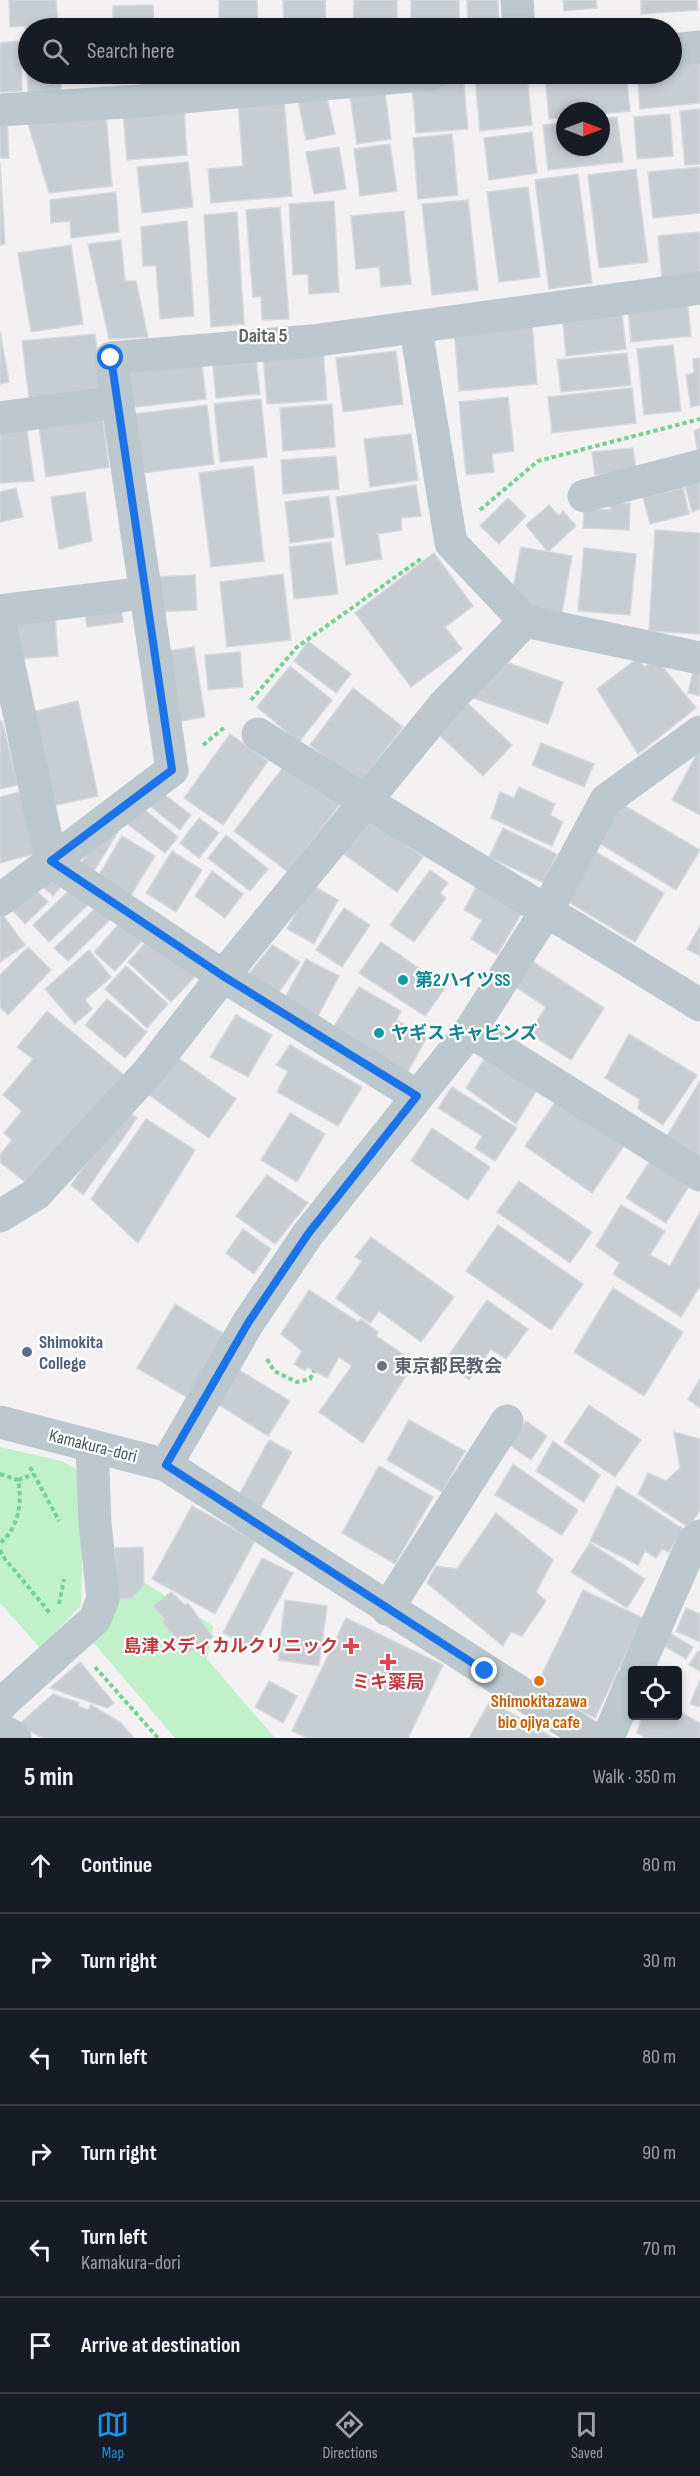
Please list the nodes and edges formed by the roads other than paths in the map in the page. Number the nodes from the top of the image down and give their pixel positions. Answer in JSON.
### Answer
{"nodes":[{"id":1,"x":518,"y":0,"type":"edge"},
{"id":2,"x":519,"y":18,"type":"edge"},
{"id":3,"x":700,"y":47,"type":"edge"},
{"id":4,"x":682,"y":49,"type":"edge"},
{"id":5,"x":324,"y":84,"type":"edge"},
{"id":6,"x":0,"y":110,"type":"edge"},
{"id":7,"x":700,"y":288,"type":"edge"},
{"id":8,"x":416,"y":329,"type":"junction"},
{"id":9,"x":118,"y":402,"type":"junction"},
{"id":10,"x":0,"y":418,"type":"edge"},
{"id":11,"x":700,"y":466,"type":"edge"},
{"id":12,"x":584,"y":496,"type":"dead end"},
{"id":13,"x":144,"y":593,"type":"junction"},
{"id":14,"x":0,"y":611,"type":"edge"},
{"id":15,"x":525,"y":621,"type":"junction"},
{"id":16,"x":0,"y":624,"type":"edge"},
{"id":17,"x":700,"y":658,"type":"edge"},
{"id":18,"x":246,"y":727,"type":"road end"},
{"id":19,"x":700,"y":732,"type":"edge"},
{"id":20,"x":364,"y":802,"type":"junction"},
{"id":21,"x":51,"y":861,"type":"junction"},
{"id":22,"x":0,"y":900,"type":"edge"},
{"id":23,"x":547,"y":909,"type":"junction"},
{"id":24,"x":223,"y":976,"type":"junction"},
{"id":25,"x":700,"y":1005,"type":"edge"},
{"id":26,"x":470,"y":1031,"type":"junction"},
{"id":27,"x":417,"y":1096,"type":"junction"},
{"id":28,"x":700,"y":1175,"type":"edge"},
{"id":29,"x":0,"y":1216,"type":"edge"},
{"id":30,"x":0,"y":1422,"type":"edge"},
{"id":31,"x":507,"y":1422,"type":"dead end"},
{"id":32,"x":92,"y":1446,"type":"junction"},
{"id":33,"x":166,"y":1465,"type":"junction"},
{"id":34,"x":700,"y":1536,"type":"edge"},
{"id":35,"x":387,"y":1609,"type":"junction"},
{"id":36,"x":639,"y":1666,"type":"edge"},
{"id":37,"x":628,"y":1692,"type":"edge"},
{"id":38,"x":0,"y":1705,"type":"edge"},
{"id":39,"x":0,"y":1729,"type":"edge"},
{"id":40,"x":15,"y":1738,"type":"edge"},
{"id":41,"x":591,"y":1738,"type":"edge"},
{"id":42,"x":608,"y":1738,"type":"edge"}],
"edges":[{"from":1,"to":2,"type":"street"},
{"from":3,"to":4,"type":"street"},
{"from":5,"to":6,"type":"street"},
{"from":7,"to":8,"type":"street"},
{"from":8,"to":9,"type":"street"},
{"from":8,"to":15,"type":"street"},
{"from":9,"to":10,"type":"street"},
{"from":9,"to":13,"type":"street"},
{"from":11,"to":12,"type":"street"},
{"from":13,"to":14,"type":"street"},
{"from":13,"to":21,"type":"street"},
{"from":15,"to":17,"type":"street"},
{"from":15,"to":20,"type":"street"},
{"from":16,"to":21,"type":"street"},
{"from":18,"to":20,"type":"street"},
{"from":19,"to":23,"type":"street"},
{"from":20,"to":23,"type":"street"},
{"from":20,"to":24,"type":"street"},
{"from":21,"to":22,"type":"street"},
{"from":21,"to":24,"type":"street"},
{"from":23,"to":25,"type":"street"},
{"from":23,"to":26,"type":"street"},
{"from":24,"to":27,"type":"street"},
{"from":24,"to":29,"type":"street"},
{"from":26,"to":27,"type":"street"},
{"from":26,"to":28,"type":"street"},
{"from":27,"to":33,"type":"street"},
{"from":30,"to":32,"type":"street","name":"Kamakura-dori"},
{"from":31,"to":35,"type":"street"},
{"from":32,"to":33,"type":"street","name":"Kamakura-dori"},
{"from":32,"to":38,"type":"street"},
{"from":33,"to":35,"type":"street","name":"Kamakura-dori"},
{"from":34,"to":36,"type":"street"},
{"from":35,"to":41,"type":"street","name":"Kamakura-dori"},
{"from":37,"to":42,"type":"street"},
{"from":39,"to":40,"type":"street"}]}
